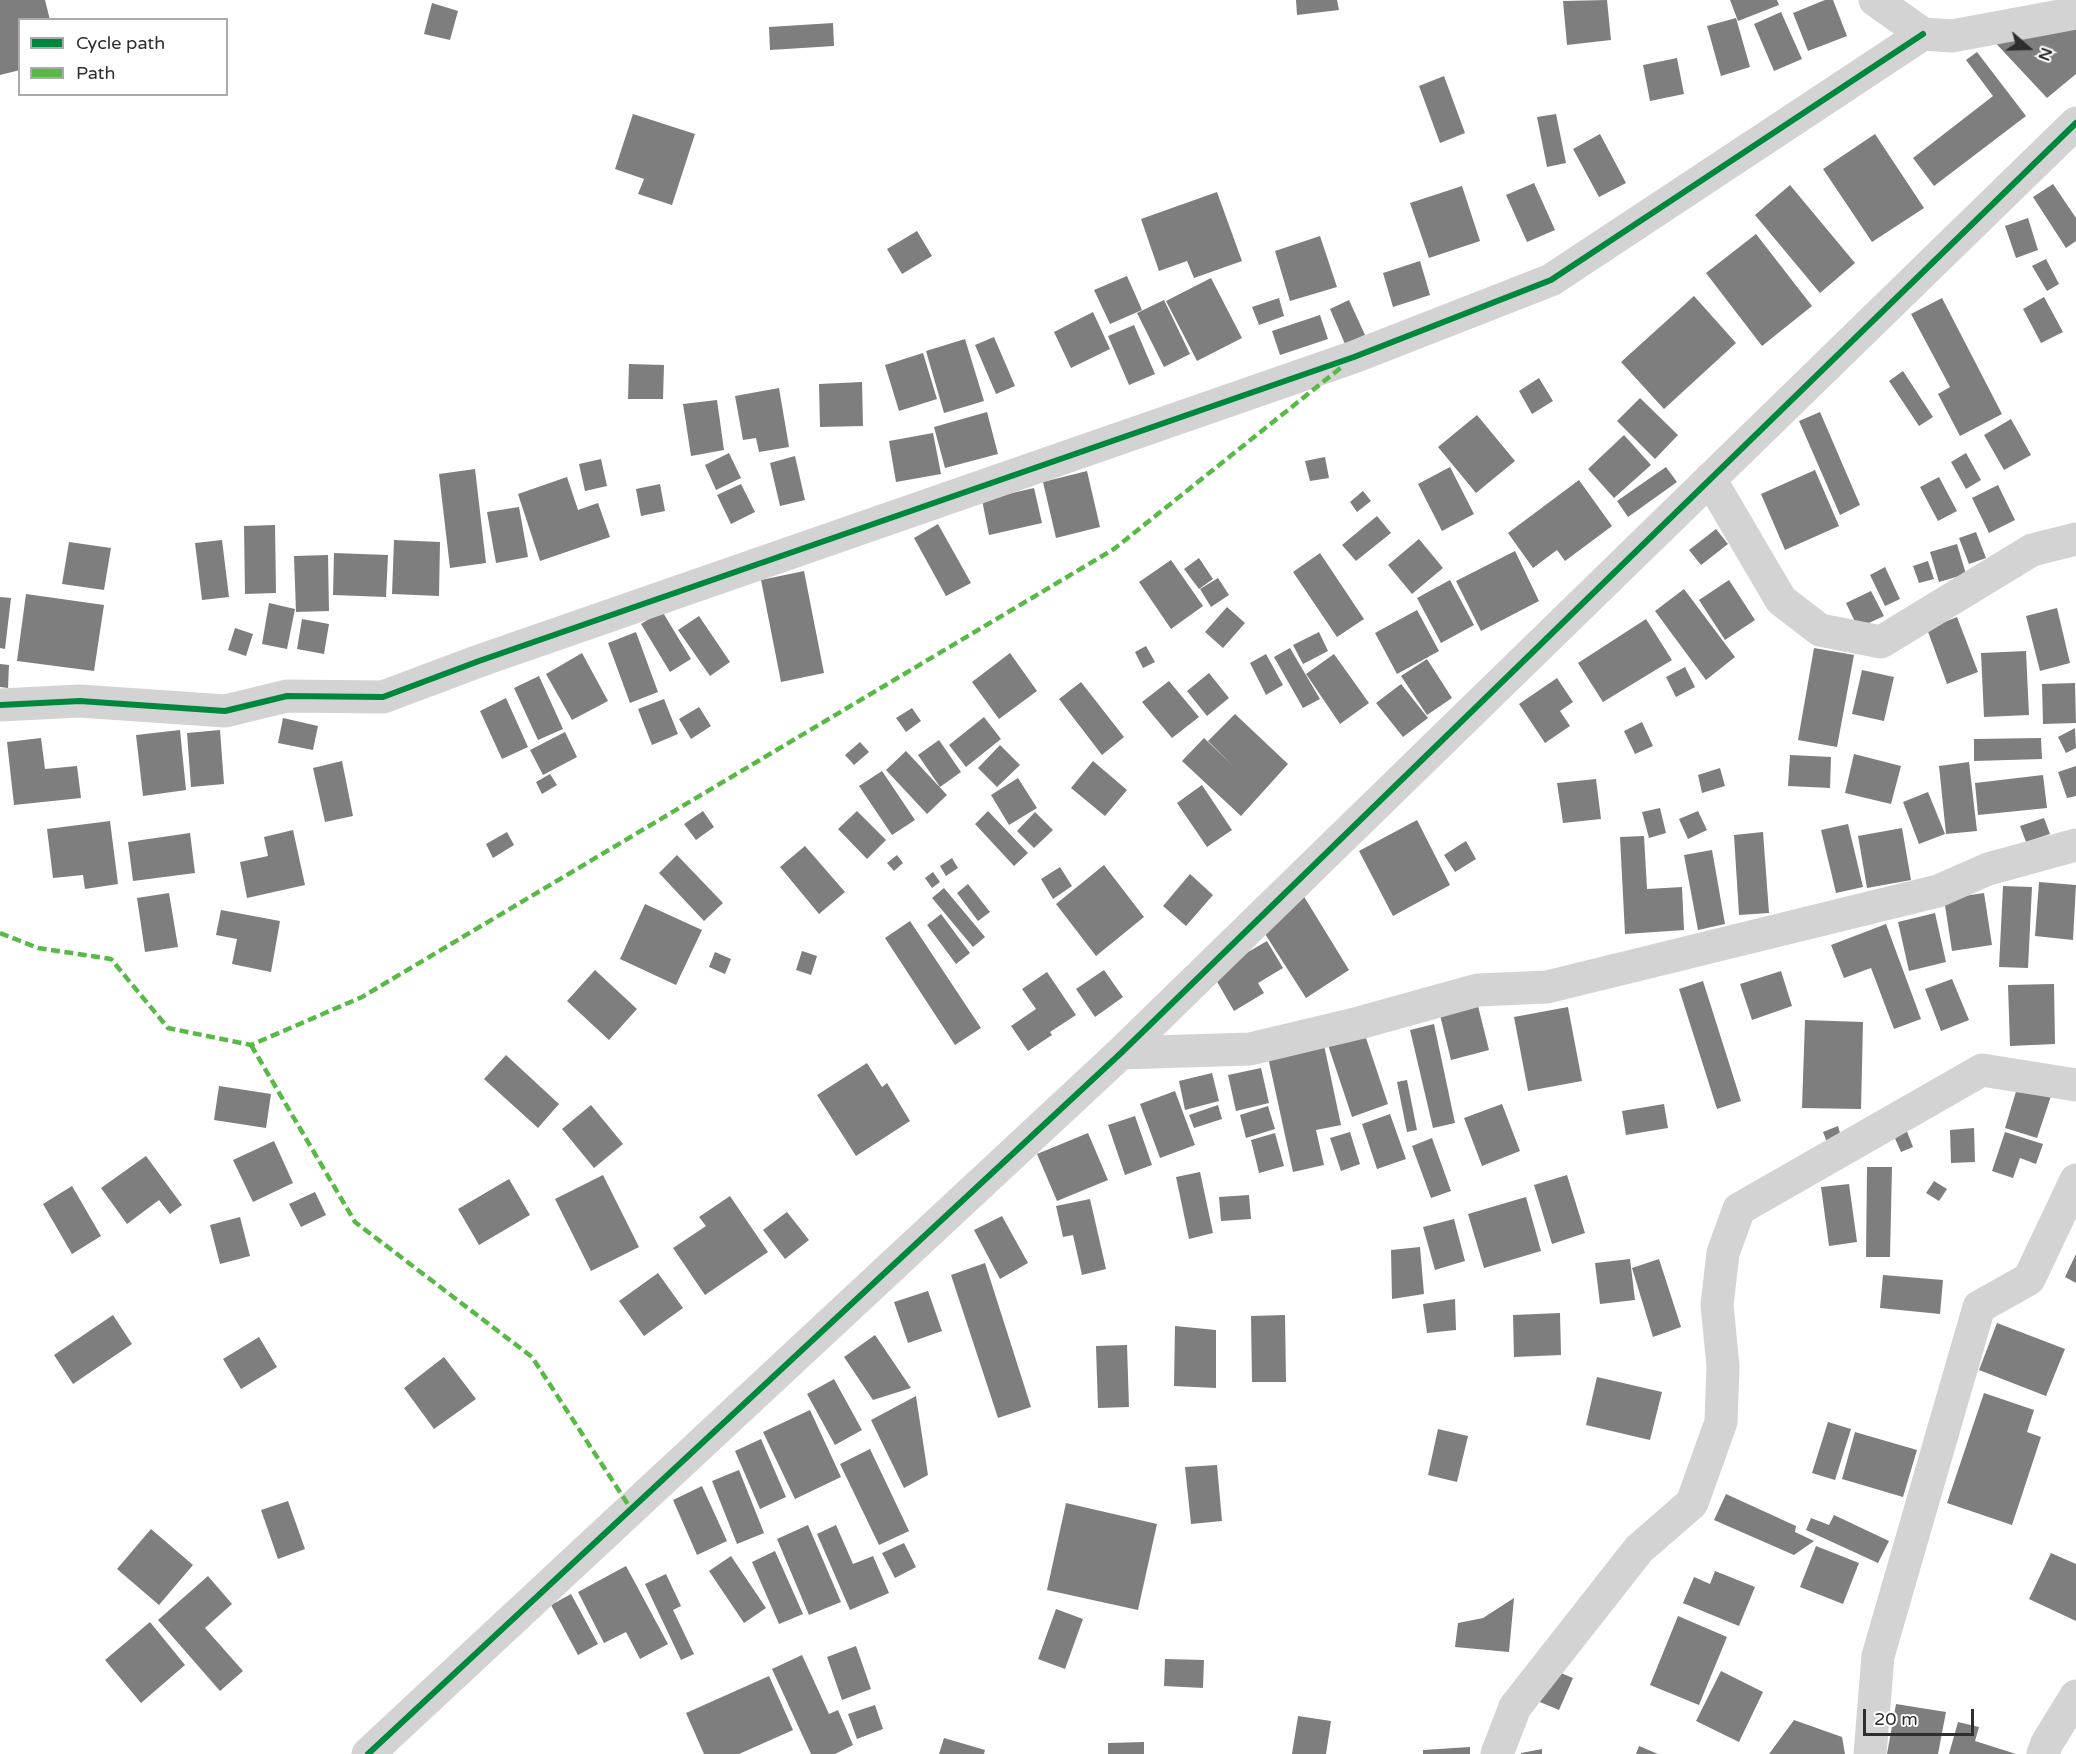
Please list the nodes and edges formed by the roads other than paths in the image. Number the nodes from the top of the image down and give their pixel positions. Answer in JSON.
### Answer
{"nodes":[{"id":1,"x":1875,"y":0,"type":"edge"},
{"id":2,"x":2076,"y":13,"type":"edge"},
{"id":3,"x":1923,"y":34,"type":"junction"},
{"id":4,"x":2076,"y":123,"type":"edge"},
{"id":5,"x":1710,"y":479,"type":"junction"},
{"id":6,"x":2076,"y":539,"type":"edge"},
{"id":7,"x":0,"y":705,"type":"edge"},
{"id":8,"x":2076,"y":845,"type":"edge"},
{"id":9,"x":1121,"y":1053,"type":"junction"},
{"id":10,"x":2076,"y":1085,"type":"edge"},
{"id":11,"x":2076,"y":1180,"type":"edge"},
{"id":12,"x":2076,"y":1696,"type":"edge"},
{"id":13,"x":368,"y":1754,"type":"edge"},
{"id":14,"x":1497,"y":1754,"type":"edge"},
{"id":15,"x":1870,"y":1754,"type":"edge"},
{"id":16,"x":2043,"y":1754,"type":"edge"}],
"edges":[{"from":1,"to":3,"type":"street"},
{"from":2,"to":3,"type":"street"},
{"from":3,"to":7,"type":"street"},
{"from":4,"to":5,"type":"street"},
{"from":5,"to":6,"type":"street"},
{"from":5,"to":9,"type":"street"},
{"from":8,"to":9,"type":"street"},
{"from":9,"to":13,"type":"street"},
{"from":10,"to":14,"type":"street"},
{"from":11,"to":15,"type":"street"},
{"from":12,"to":16,"type":"street"}]}
